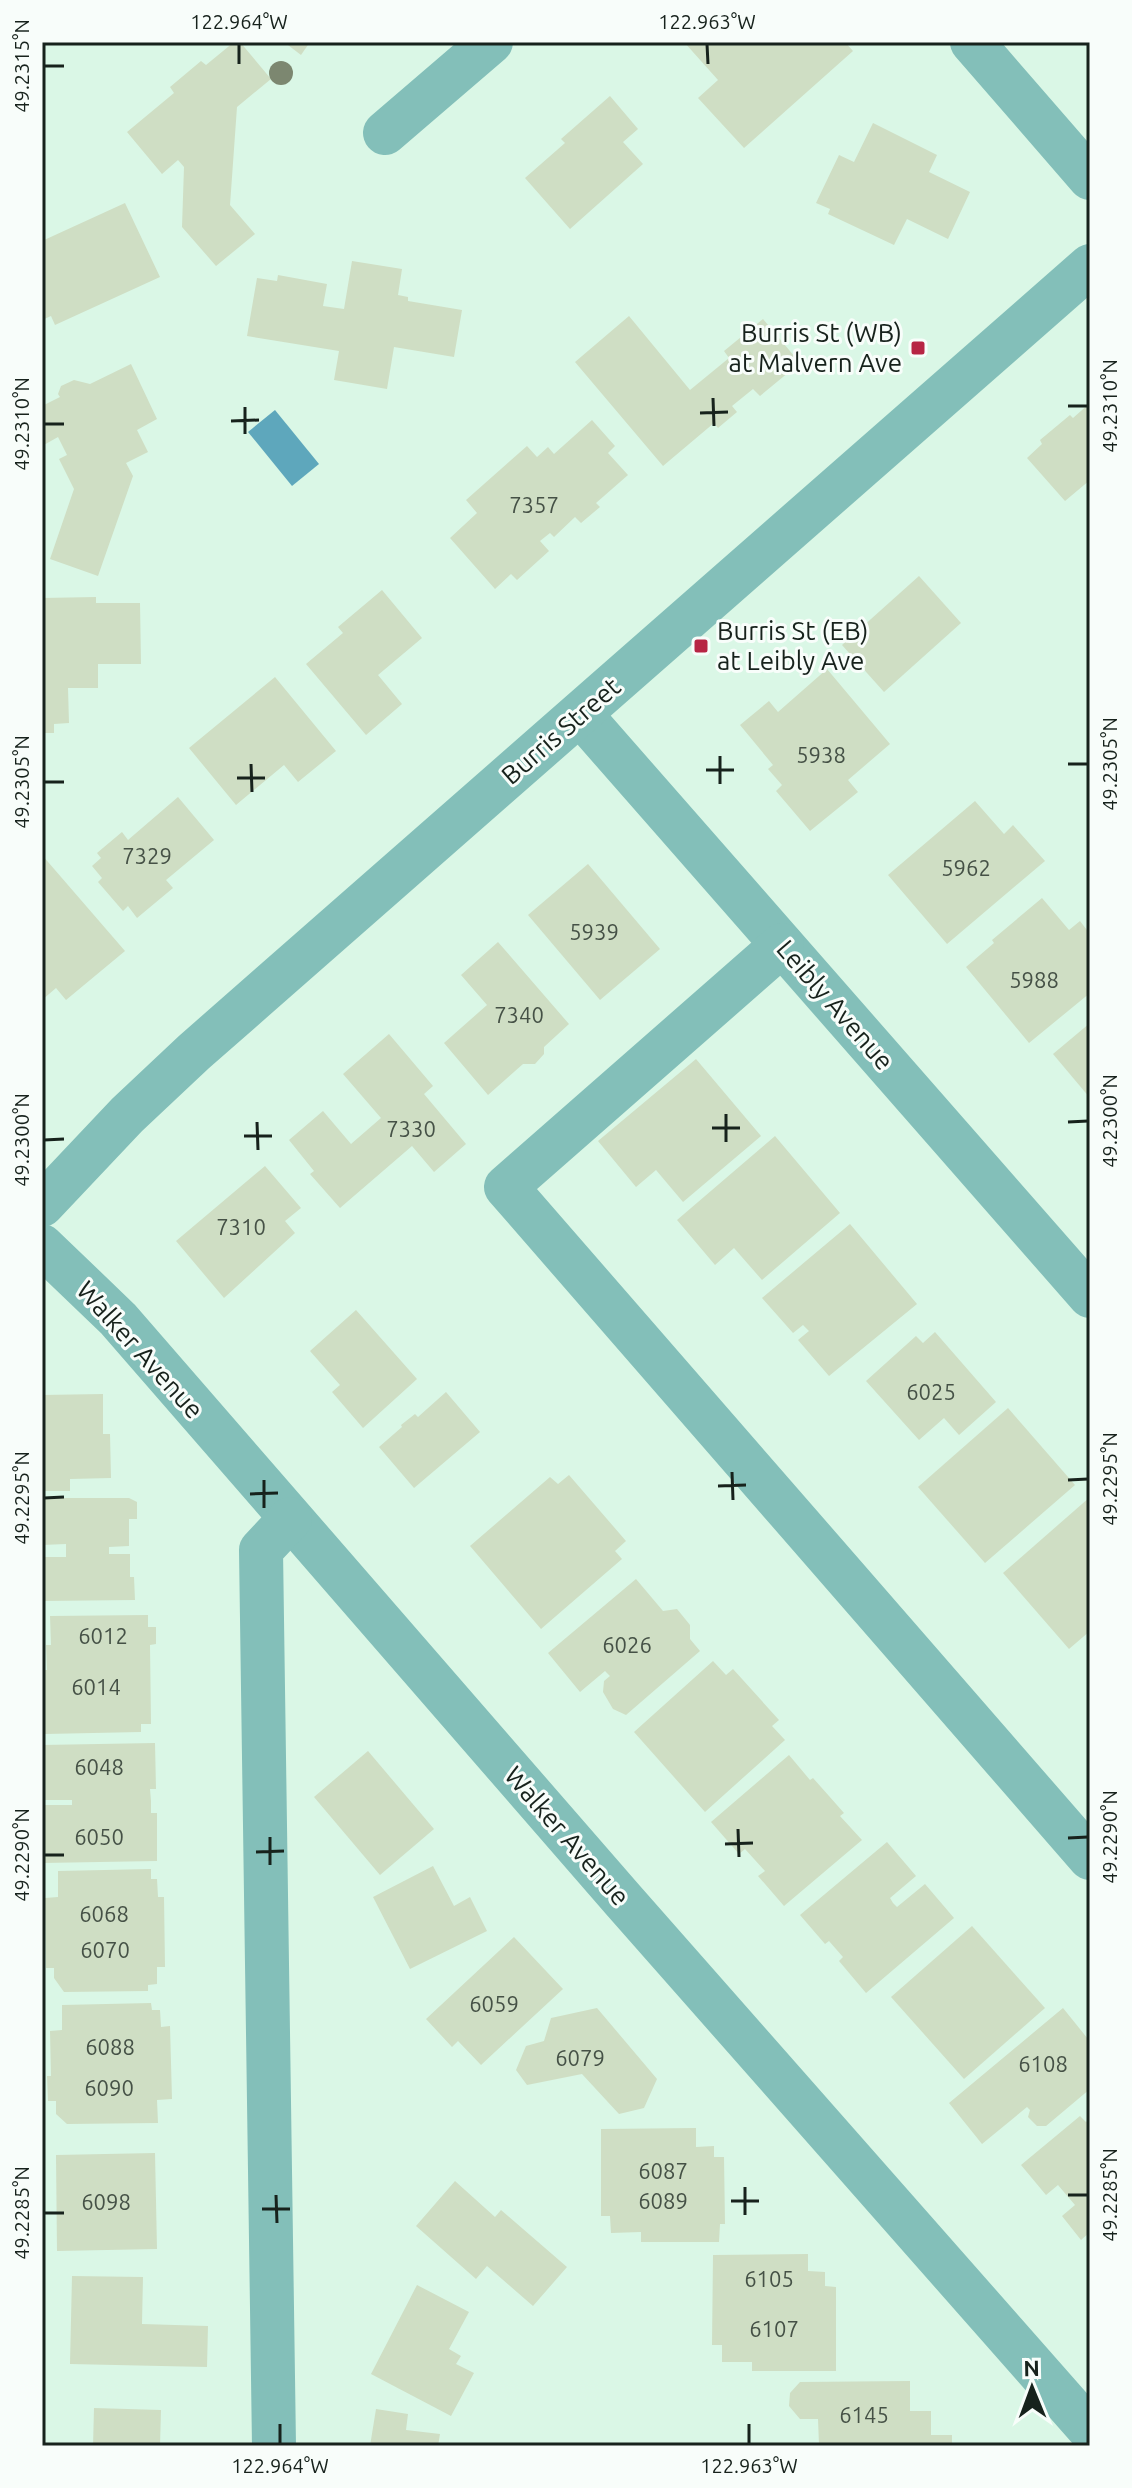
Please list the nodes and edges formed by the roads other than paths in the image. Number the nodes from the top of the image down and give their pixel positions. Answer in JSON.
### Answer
{"nodes":[{"id":1,"x":491,"y":42,"type":"edge"},
{"id":2,"x":972,"y":42,"type":"edge"},
{"id":3,"x":385,"y":133,"type":"dead end"},
{"id":4,"x":1090,"y":178,"type":"edge"},
{"id":5,"x":1090,"y":266,"type":"edge"},
{"id":6,"x":580,"y":714,"type":"junction"},
{"id":7,"x":782,"y":945,"type":"junction"},
{"id":8,"x":42,"y":1205,"type":"edge"},
{"id":9,"x":42,"y":1246,"type":"edge"},
{"id":10,"x":1090,"y":1296,"type":"edge"},
{"id":11,"x":290,"y":1519,"type":"junction"},
{"id":12,"x":1090,"y":1858,"type":"edge"},
{"id":13,"x":1090,"y":2430,"type":"edge"},
{"id":14,"x":274,"y":2446,"type":"edge"}],
"edges":[{"from":1,"to":3,"type":"street"},
{"from":2,"to":4,"type":"street"},
{"from":5,"to":6,"type":"street","name":"Burris Street"},
{"from":6,"to":7,"type":"street","name":"Leibly Avenue"},
{"from":6,"to":8,"type":"street","name":"Burris Street"},
{"from":7,"to":10,"type":"street","name":"Leibly Avenue"},
{"from":7,"to":12,"type":"street"},
{"from":9,"to":11,"type":"street","name":"Walker Avenue"},
{"from":11,"to":13,"type":"street","name":"Walker Avenue"},
{"from":11,"to":14,"type":"street"}]}
